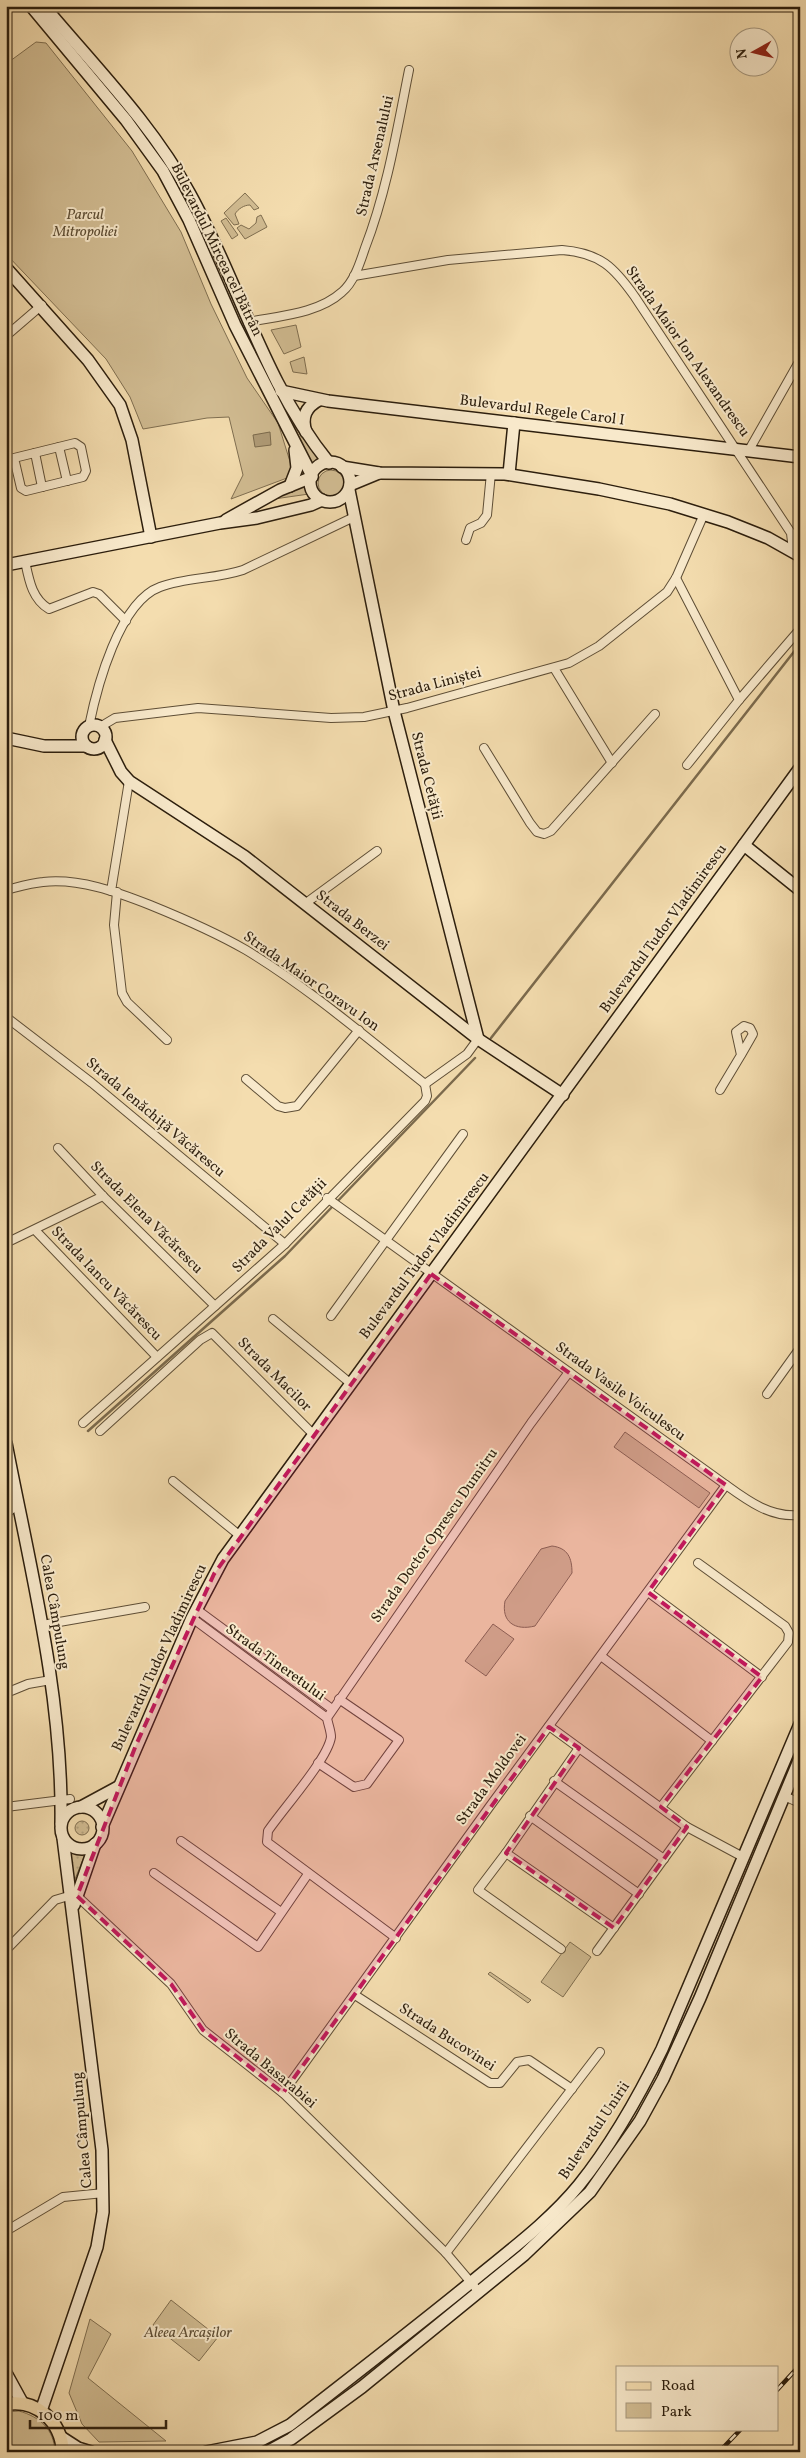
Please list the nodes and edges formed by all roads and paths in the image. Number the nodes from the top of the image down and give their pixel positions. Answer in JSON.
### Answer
{"nodes":[{"id":1,"x":31,"y":6,"type":"edge"},
{"id":2,"x":44,"y":6,"type":"edge"},
{"id":3,"x":409,"y":70,"type":"dead end"},
{"id":4,"x":6,"y":268,"type":"edge"},
{"id":5,"x":354,"y":276,"type":"junction"},
{"id":6,"x":42,"y":305,"type":"junction"},
{"id":7,"x":248,"y":322,"type":"junction"},
{"id":8,"x":7,"y":335,"type":"edge"},
{"id":9,"x":800,"y":360,"type":"edge"},
{"id":10,"x":281,"y":391,"type":"junction"},
{"id":11,"x":319,"y":400,"type":"junction"},
{"id":12,"x":514,"y":423,"type":"junction"},
{"id":13,"x":291,"y":434,"type":"junction"},
{"id":14,"x":308,"y":438,"type":"junction"},
{"id":15,"x":59,"y":447,"type":"junction"},
{"id":16,"x":737,"y":448,"type":"junction"},
{"id":17,"x":749,"y":450,"type":"junction"},
{"id":18,"x":35,"y":453,"type":"junction"},
{"id":19,"x":800,"y":457,"type":"edge"},
{"id":20,"x":10,"y":459,"type":"edge"},
{"id":21,"x":328,"y":463,"type":"junction"},
{"id":22,"x":342,"y":467,"type":"junction"},
{"id":23,"x":379,"y":473,"type":"junction"},
{"id":24,"x":491,"y":473,"type":"junction"},
{"id":25,"x":509,"y":474,"type":"junction"},
{"id":26,"x":312,"y":476,"type":"junction"},
{"id":27,"x":67,"y":481,"type":"junction"},
{"id":28,"x":290,"y":486,"type":"junction"},
{"id":29,"x":42,"y":487,"type":"junction"},
{"id":30,"x":349,"y":488,"type":"junction"},
{"id":31,"x":322,"y":500,"type":"junction"},
{"id":32,"x":338,"y":501,"type":"junction"},
{"id":33,"x":704,"y":514,"type":"junction"},
{"id":34,"x":354,"y":517,"type":"junction"},
{"id":35,"x":220,"y":523,"type":"junction"},
{"id":36,"x":151,"y":537,"type":"junction"},
{"id":37,"x":466,"y":540,"type":"dead end"},
{"id":38,"x":796,"y":553,"type":"edge"},
{"id":39,"x":24,"y":561,"type":"junction"},
{"id":40,"x":7,"y":563,"type":"edge"},
{"id":41,"x":676,"y":578,"type":"junction"},
{"id":42,"x":126,"y":621,"type":"junction"},
{"id":43,"x":800,"y":630,"type":"edge"},
{"id":44,"x":554,"y":668,"type":"junction"},
{"id":45,"x":738,"y":700,"type":"junction"},
{"id":46,"x":394,"y":710,"type":"junction"},
{"id":47,"x":655,"y":714,"type":"dead end"},
{"id":48,"x":93,"y":727,"type":"junction"},
{"id":49,"x":6,"y":738,"type":"edge"},
{"id":50,"x":105,"y":740,"type":"junction"},
{"id":51,"x":59,"y":745,"type":"junction"},
{"id":52,"x":91,"y":747,"type":"junction"},
{"id":53,"x":484,"y":748,"type":"dead end"},
{"id":54,"x":612,"y":762,"type":"junction"},
{"id":55,"x":687,"y":765,"type":"dead end"},
{"id":56,"x":800,"y":768,"type":"edge"},
{"id":57,"x":121,"y":772,"type":"junction"},
{"id":58,"x":129,"y":781,"type":"junction"},
{"id":59,"x":744,"y":845,"type":"junction"},
{"id":60,"x":377,"y":850,"type":"dead end"},
{"id":61,"x":6,"y":890,"type":"edge"},
{"id":62,"x":800,"y":890,"type":"edge"},
{"id":63,"x":114,"y":892,"type":"junction"},
{"id":64,"x":306,"y":903,"type":"junction"},
{"id":65,"x":6,"y":1017,"type":"edge"},
{"id":66,"x":359,"y":1030,"type":"junction"},
{"id":67,"x":478,"y":1039,"type":"junction"},
{"id":68,"x":167,"y":1040,"type":"dead end"},
{"id":69,"x":741,"y":1055,"type":"dead end"},
{"id":70,"x":246,"y":1079,"type":"dead end"},
{"id":71,"x":425,"y":1084,"type":"junction"},
{"id":72,"x":720,"y":1090,"type":"dead end"},
{"id":73,"x":563,"y":1095,"type":"junction"},
{"id":74,"x":463,"y":1134,"type":"dead end"},
{"id":75,"x":58,"y":1148,"type":"dead end"},
{"id":76,"x":103,"y":1196,"type":"junction"},
{"id":77,"x":327,"y":1198,"type":"junction"},
{"id":78,"x":35,"y":1230,"type":"junction"},
{"id":79,"x":385,"y":1240,"type":"junction"},
{"id":80,"x":6,"y":1243,"type":"edge"},
{"id":81,"x":285,"y":1244,"type":"junction"},
{"id":82,"x":431,"y":1274,"type":"junction"},
{"id":83,"x":215,"y":1306,"type":"junction"},
{"id":84,"x":331,"y":1316,"type":"dead end"},
{"id":85,"x":273,"y":1319,"type":"dead end"},
{"id":86,"x":800,"y":1348,"type":"edge"},
{"id":87,"x":157,"y":1357,"type":"junction"},
{"id":88,"x":569,"y":1372,"type":"junction"},
{"id":89,"x":350,"y":1383,"type":"junction"},
{"id":90,"x":767,"y":1394,"type":"dead end"},
{"id":91,"x":83,"y":1423,"type":"dead end"},
{"id":92,"x":100,"y":1431,"type":"dead end"},
{"id":93,"x":313,"y":1434,"type":"junction"},
{"id":94,"x":6,"y":1442,"type":"edge"},
{"id":95,"x":10,"y":1474,"type":"edge"},
{"id":96,"x":173,"y":1481,"type":"dead end"},
{"id":97,"x":726,"y":1485,"type":"junction"},
{"id":98,"x":6,"y":1491,"type":"edge"},
{"id":99,"x":18,"y":1504,"type":"junction"},
{"id":100,"x":6,"y":1514,"type":"edge"},
{"id":101,"x":800,"y":1515,"type":"edge"},
{"id":102,"x":239,"y":1535,"type":"junction"},
{"id":103,"x":698,"y":1563,"type":"dead end"},
{"id":104,"x":648,"y":1592,"type":"junction"},
{"id":105,"x":145,"y":1607,"type":"dead end"},
{"id":106,"x":194,"y":1614,"type":"junction"},
{"id":107,"x":42,"y":1625,"type":"junction"},
{"id":108,"x":601,"y":1656,"type":"junction"},
{"id":109,"x":762,"y":1677,"type":"junction"},
{"id":110,"x":51,"y":1680,"type":"junction"},
{"id":111,"x":6,"y":1693,"type":"edge"},
{"id":112,"x":339,"y":1699,"type":"junction"},
{"id":113,"x":332,"y":1710,"type":"junction"},
{"id":114,"x":327,"y":1718,"type":"junction"},
{"id":115,"x":800,"y":1724,"type":"edge"},
{"id":116,"x":549,"y":1726,"type":"junction"},
{"id":117,"x":712,"y":1741,"type":"junction"},
{"id":118,"x":578,"y":1748,"type":"junction"},
{"id":119,"x":800,"y":1758,"type":"edge"},
{"id":120,"x":318,"y":1763,"type":"junction"},
{"id":121,"x":554,"y":1781,"type":"junction"},
{"id":122,"x":118,"y":1787,"type":"junction"},
{"id":123,"x":772,"y":1790,"type":"junction"},
{"id":124,"x":784,"y":1796,"type":"junction"},
{"id":125,"x":73,"y":1803,"type":"junction"},
{"id":126,"x":800,"y":1803,"type":"edge"},
{"id":127,"x":6,"y":1807,"type":"edge"},
{"id":128,"x":661,"y":1807,"type":"junction"},
{"id":129,"x":530,"y":1816,"type":"junction"},
{"id":130,"x":102,"y":1828,"type":"junction"},
{"id":131,"x":687,"y":1828,"type":"junction"},
{"id":132,"x":63,"y":1838,"type":"junction"},
{"id":133,"x":181,"y":1841,"type":"dead end"},
{"id":134,"x":95,"y":1844,"type":"junction"},
{"id":135,"x":506,"y":1853,"type":"junction"},
{"id":136,"x":743,"y":1857,"type":"junction"},
{"id":137,"x":664,"y":1859,"type":"junction"},
{"id":138,"x":756,"y":1862,"type":"junction"},
{"id":139,"x":154,"y":1873,"type":"dead end"},
{"id":140,"x":308,"y":1874,"type":"junction"},
{"id":141,"x":639,"y":1894,"type":"junction"},
{"id":142,"x":74,"y":1899,"type":"junction"},
{"id":143,"x":281,"y":1912,"type":"junction"},
{"id":144,"x":614,"y":1928,"type":"junction"},
{"id":145,"x":396,"y":1938,"type":"junction"},
{"id":146,"x":561,"y":1949,"type":"dead end"},
{"id":147,"x":6,"y":1950,"type":"edge"},
{"id":148,"x":598,"y":1952,"type":"dead end"},
{"id":149,"x":355,"y":1995,"type":"junction"},
{"id":150,"x":683,"y":2002,"type":"junction"},
{"id":151,"x":697,"y":2006,"type":"junction"},
{"id":152,"x":666,"y":2041,"type":"junction"},
{"id":153,"x":679,"y":2047,"type":"junction"},
{"id":154,"x":600,"y":2052,"type":"dead end"},
{"id":155,"x":572,"y":2089,"type":"junction"},
{"id":156,"x":284,"y":2093,"type":"junction"},
{"id":157,"x":104,"y":2193,"type":"junction"},
{"id":158,"x":6,"y":2231,"type":"edge"},
{"id":159,"x":446,"y":2253,"type":"junction"},
{"id":160,"x":471,"y":2282,"type":"junction"},
{"id":161,"x":479,"y":2292,"type":"junction"},
{"id":162,"x":6,"y":2373,"type":"edge"},
{"id":163,"x":6,"y":2404,"type":"edge"},
{"id":164,"x":23,"y":2404,"type":"junction"},
{"id":165,"x":41,"y":2410,"type":"junction"},
{"id":166,"x":61,"y":2436,"type":"junction"},
{"id":167,"x":269,"y":2437,"type":"junction"},
{"id":168,"x":280,"y":2445,"type":"junction"},
{"id":169,"x":63,"y":2452,"type":"edge"},
{"id":170,"x":91,"y":2452,"type":"edge"},
{"id":171,"x":206,"y":2452,"type":"edge"},
{"id":172,"x":267,"y":2452,"type":"edge"}],
"edges":[{"from":1,"to":13,"type":"main road","name":"Bulevardul Mircea cel Bătrân"},
{"from":2,"to":7,"type":"main road","name":"Bulevardul Mircea cel Bătrân"},
{"from":3,"to":5,"type":"street","name":"Strada Arsenalului"},
{"from":4,"to":6,"type":"main road"},
{"from":5,"to":7,"type":"street"},
{"from":5,"to":16,"type":"street","name":"Strada Maior Ion Alexandrescu"},
{"from":6,"to":8,"type":"street"},
{"from":6,"to":36,"type":"main road"},
{"from":7,"to":10,"type":"main road","name":"Bulevardul Mircea cel Bătrân"},
{"from":9,"to":17,"type":"street"},
{"from":10,"to":11,"type":"main road","name":"Bulevardul Regele Carol I"},
{"from":10,"to":14,"type":"main road","name":"Bulevardul Mircea cel Bătrân"},
{"from":11,"to":12,"type":"main road","name":"Bulevardul Regele Carol I"},
{"from":11,"to":14,"type":"main road"},
{"from":12,"to":16,"type":"main road","name":"Bulevardul Regele Carol I"},
{"from":12,"to":25,"type":"main road"},
{"from":13,"to":26,"type":"main road","name":"Bulevardul Mircea cel Bătrân"},
{"from":13,"to":28,"type":"main road"},
{"from":14,"to":21,"type":"main road","name":"Bulevardul Mircea cel Bătrân"},
{"from":15,"to":18,"type":"street"},
{"from":15,"to":27,"type":"street"},
{"from":15,"to":27,"type":"street"},
{"from":16,"to":17,"type":"main road","name":"Bulevardul Regele Carol I"},
{"from":16,"to":38,"type":"street","name":"Strada Maior Ion Alexandrescu"},
{"from":17,"to":19,"type":"main road","name":"Bulevardul Regele Carol I"},
{"from":18,"to":20,"type":"street"},
{"from":18,"to":29,"type":"street"},
{"from":20,"to":29,"type":"street"},
{"from":21,"to":22,"type":"main road"},
{"from":21,"to":26,"type":"main road"},
{"from":22,"to":23,"type":"main road"},
{"from":22,"to":30,"type":"main road"},
{"from":23,"to":24,"type":"main road"},
{"from":23,"to":30,"type":"main road"},
{"from":24,"to":25,"type":"main road"},
{"from":24,"to":37,"type":"street"},
{"from":25,"to":33,"type":"main road"},
{"from":26,"to":28,"type":"main road"},
{"from":26,"to":31,"type":"main road"},
{"from":27,"to":29,"type":"street"},
{"from":28,"to":35,"type":"main road"},
{"from":30,"to":32,"type":"main road"},
{"from":30,"to":34,"type":"main road","name":"Strada Cetății"},
{"from":31,"to":32,"type":"main road"},
{"from":31,"to":35,"type":"main road"},
{"from":32,"to":34,"type":"main road"},
{"from":33,"to":38,"type":"main road"},
{"from":33,"to":41,"type":"street","name":"Strada Liniștei"},
{"from":34,"to":42,"type":"street"},
{"from":34,"to":46,"type":"main road","name":"Strada Cetății"},
{"from":35,"to":36,"type":"main road"},
{"from":36,"to":39,"type":"main road"},
{"from":39,"to":40,"type":"main road"},
{"from":39,"to":42,"type":"street"},
{"from":41,"to":44,"type":"street","name":"Strada Liniștei"},
{"from":41,"to":45,"type":"street"},
{"from":42,"to":48,"type":"street"},
{"from":43,"to":45,"type":"street"},
{"from":44,"to":46,"type":"street","name":"Strada Liniștei"},
{"from":44,"to":54,"type":"street"},
{"from":45,"to":55,"type":"street"},
{"from":46,"to":48,"type":"street","name":"Strada Liniștei"},
{"from":46,"to":67,"type":"main road","name":"Strada Cetății"},
{"from":47,"to":54,"type":"street"},
{"from":48,"to":50,"type":"main road"},
{"from":48,"to":51,"type":"main road"},
{"from":48,"to":52,"type":"main road"},
{"from":49,"to":51,"type":"main road"},
{"from":50,"to":52,"type":"main road"},
{"from":50,"to":57,"type":"main road","name":"Strada Berzei"},
{"from":51,"to":52,"type":"main road"},
{"from":52,"to":57,"type":"main road","name":"Strada Berzei"},
{"from":53,"to":54,"type":"street"},
{"from":56,"to":59,"type":"main road","name":"Bulevardul Tudor Vladimirescu"},
{"from":57,"to":58,"type":"main road","name":"Strada Berzei"},
{"from":58,"to":63,"type":"street"},
{"from":58,"to":64,"type":"main road","name":"Strada Berzei"},
{"from":59,"to":62,"type":"main road"},
{"from":59,"to":73,"type":"main road","name":"Bulevardul Tudor Vladimirescu"},
{"from":60,"to":64,"type":"street"},
{"from":61,"to":63,"type":"street","name":"Strada Maior Coravu Ion"},
{"from":63,"to":66,"type":"street","name":"Strada Maior Coravu Ion"},
{"from":63,"to":68,"type":"street"},
{"from":64,"to":67,"type":"main road","name":"Strada Berzei"},
{"from":65,"to":81,"type":"street","name":"Strada Ienăchiță Văcărescu"},
{"from":66,"to":70,"type":"street"},
{"from":66,"to":71,"type":"street","name":"Strada Maior Coravu Ion"},
{"from":67,"to":71,"type":"street"},
{"from":67,"to":73,"type":"main road","name":"Strada Berzei"},
{"from":69,"to":72,"type":"street"},
{"from":71,"to":77,"type":"street","name":"Strada Valul Cetății"},
{"from":73,"to":82,"type":"main road","name":"Bulevardul Tudor Vladimirescu"},
{"from":74,"to":79,"type":"street"},
{"from":75,"to":76,"type":"street","name":"Strada Elena Văcărescu"},
{"from":76,"to":78,"type":"street"},
{"from":76,"to":83,"type":"street","name":"Strada Elena Văcărescu"},
{"from":77,"to":79,"type":"street","name":"Strada Vasile Voiculescu"},
{"from":77,"to":81,"type":"street","name":"Strada Valul Cetății"},
{"from":78,"to":80,"type":"street"},
{"from":78,"to":87,"type":"street","name":"Strada Iancu Văcărescu"},
{"from":79,"to":82,"type":"street","name":"Strada Vasile Voiculescu"},
{"from":79,"to":84,"type":"street"},
{"from":81,"to":83,"type":"street","name":"Strada Valul Cetății"},
{"from":82,"to":88,"type":"street","name":"Strada Vasile Voiculescu"},
{"from":82,"to":89,"type":"main road","name":"Bulevardul Tudor Vladimirescu"},
{"from":83,"to":87,"type":"street","name":"Strada Valul Cetății"},
{"from":85,"to":89,"type":"street"},
{"from":86,"to":90,"type":"street"},
{"from":87,"to":91,"type":"street","name":"Strada Valul Cetății"},
{"from":88,"to":97,"type":"street","name":"Strada Vasile Voiculescu"},
{"from":88,"to":112,"type":"street","name":"Strada Doctor Oprescu Dumitru"},
{"from":89,"to":93,"type":"main road","name":"Bulevardul Tudor Vladimirescu"},
{"from":92,"to":93,"type":"street","name":"Strada Macilor"},
{"from":93,"to":102,"type":"main road","name":"Bulevardul Tudor Vladimirescu"},
{"from":94,"to":95,"type":"main road","name":"Calea Câmpulung"},
{"from":95,"to":99,"type":"main road","name":"Calea Câmpulung"},
{"from":96,"to":102,"type":"street"},
{"from":97,"to":101,"type":"street","name":"Strada Vasile Voiculescu"},
{"from":97,"to":104,"type":"street","name":"Strada Moldovei"},
{"from":98,"to":99,"type":"street"},
{"from":99,"to":100,"type":"street"},
{"from":99,"to":107,"type":"main road","name":"Calea Câmpulung"},
{"from":102,"to":106,"type":"main road","name":"Bulevardul Tudor Vladimirescu"},
{"from":103,"to":109,"type":"street"},
{"from":104,"to":108,"type":"street","name":"Strada Moldovei"},
{"from":104,"to":109,"type":"street"},
{"from":105,"to":107,"type":"street"},
{"from":106,"to":113,"type":"street","name":"Strada Tineretului"},
{"from":106,"to":114,"type":"street","name":"Strada Tineretului"},
{"from":106,"to":122,"type":"main road","name":"Bulevardul Tudor Vladimirescu"},
{"from":107,"to":110,"type":"main road","name":"Calea Câmpulung"},
{"from":108,"to":116,"type":"street","name":"Strada Moldovei"},
{"from":108,"to":117,"type":"street"},
{"from":109,"to":117,"type":"street"},
{"from":110,"to":111,"type":"street"},
{"from":110,"to":125,"type":"main road","name":"Calea Câmpulung"},
{"from":112,"to":113,"type":"street","name":"Strada Doctor Oprescu Dumitru"},
{"from":112,"to":120,"type":"street","name":"Strada Tineretului"},
{"from":113,"to":114,"type":"street","name":"Strada Doctor Oprescu Dumitru"},
{"from":114,"to":120,"type":"street","name":"Strada Tineretului"},
{"from":115,"to":123,"type":"main road","name":"Bulevardul Unirii"},
{"from":116,"to":118,"type":"street"},
{"from":116,"to":145,"type":"street","name":"Strada Moldovei"},
{"from":117,"to":128,"type":"street"},
{"from":118,"to":121,"type":"street"},
{"from":118,"to":128,"type":"street"},
{"from":119,"to":124,"type":"main road","name":"Bulevardul Unirii"},
{"from":120,"to":140,"type":"street","name":"Strada Tineretului"},
{"from":121,"to":129,"type":"street"},
{"from":121,"to":137,"type":"street"},
{"from":122,"to":125,"type":"main road"},
{"from":122,"to":130,"type":"main road","name":"Bulevardul Tudor Vladimirescu"},
{"from":123,"to":124,"type":"main road"},
{"from":123,"to":136,"type":"main road","name":"Bulevardul Unirii"},
{"from":124,"to":126,"type":"street"},
{"from":124,"to":138,"type":"main road","name":"Bulevardul Unirii"},
{"from":125,"to":127,"type":"street"},
{"from":125,"to":130,"type":"main road"},
{"from":125,"to":132,"type":"main road","name":"Calea Câmpulung"},
{"from":128,"to":131,"type":"street"},
{"from":129,"to":135,"type":"street"},
{"from":129,"to":141,"type":"street"},
{"from":130,"to":134,"type":"main road"},
{"from":131,"to":136,"type":"street"},
{"from":131,"to":137,"type":"street"},
{"from":132,"to":134,"type":"main road"},
{"from":132,"to":142,"type":"main road","name":"Calea Câmpulung"},
{"from":133,"to":143,"type":"street"},
{"from":134,"to":142,"type":"main road"},
{"from":135,"to":144,"type":"street"},
{"from":135,"to":146,"type":"street"},
{"from":136,"to":138,"type":"main road"},
{"from":136,"to":150,"type":"main road","name":"Bulevardul Unirii"},
{"from":137,"to":141,"type":"street"},
{"from":138,"to":151,"type":"main road","name":"Bulevardul Unirii"},
{"from":139,"to":143,"type":"street"},
{"from":140,"to":143,"type":"street"},
{"from":140,"to":145,"type":"street","name":"Strada Tineretului"},
{"from":141,"to":144,"type":"street"},
{"from":142,"to":147,"type":"street"},
{"from":142,"to":156,"type":"street","name":"Strada Basarabiei"},
{"from":142,"to":157,"type":"main road","name":"Calea Câmpulung"},
{"from":144,"to":148,"type":"street"},
{"from":145,"to":149,"type":"street","name":"Strada Moldovei"},
{"from":149,"to":155,"type":"street","name":"Strada Bucovinei"},
{"from":149,"to":156,"type":"street","name":"Strada Moldovei"},
{"from":150,"to":151,"type":"main road"},
{"from":150,"to":152,"type":"main road","name":"Bulevardul Unirii"},
{"from":151,"to":153,"type":"main road","name":"Bulevardul Unirii"},
{"from":152,"to":153,"type":"main road"},
{"from":152,"to":160,"type":"main road","name":"Bulevardul Unirii"},
{"from":153,"to":161,"type":"main road","name":"Bulevardul Unirii"},
{"from":154,"to":155,"type":"street"},
{"from":155,"to":159,"type":"street"},
{"from":156,"to":159,"type":"street","name":"Strada Basarabiei"},
{"from":157,"to":158,"type":"street"},
{"from":157,"to":165,"type":"main road","name":"Calea Câmpulung"},
{"from":159,"to":160,"type":"street","name":"Strada Basarabiei"},
{"from":160,"to":161,"type":"street","name":"Strada Basarabiei"},
{"from":160,"to":167,"type":"main road","name":"Bulevardul Unirii"},
{"from":161,"to":168,"type":"main road","name":"Bulevardul Unirii"},
{"from":162,"to":164,"type":"main road"},
{"from":163,"to":164,"type":"main road"},
{"from":164,"to":165,"type":"main road"},
{"from":165,"to":166,"type":"main road"},
{"from":166,"to":169,"type":"main road"},
{"from":166,"to":170,"type":"main road"},
{"from":167,"to":168,"type":"street"},
{"from":167,"to":171,"type":"main road","name":"Bulevardul Unirii"},
{"from":168,"to":172,"type":"main road"}]}
